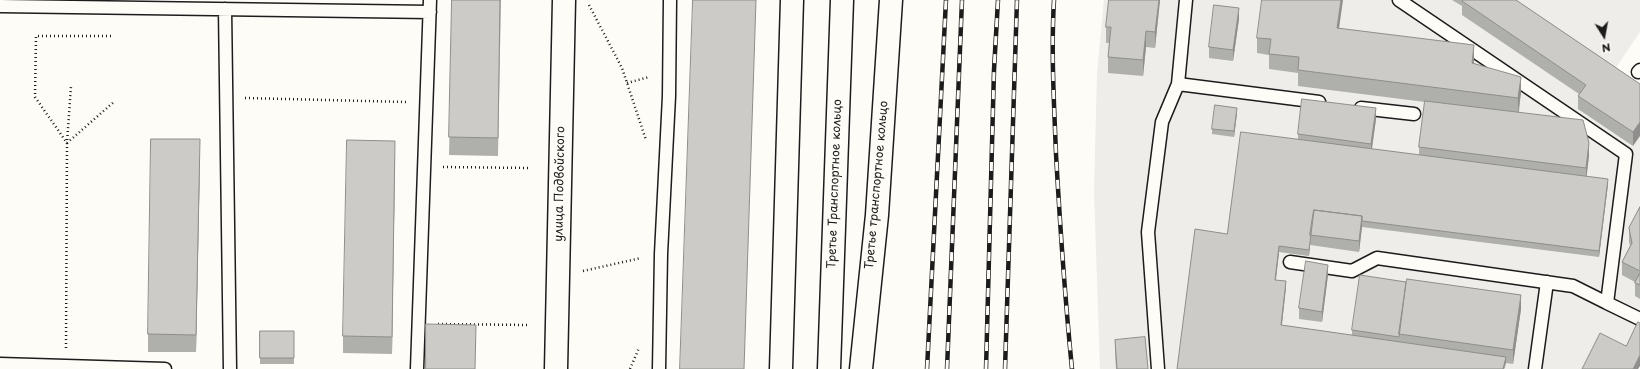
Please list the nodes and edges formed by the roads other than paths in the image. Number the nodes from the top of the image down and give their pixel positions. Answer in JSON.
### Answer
{"nodes":[{"id":1,"x":564,"y":0,"type":"edge"},
{"id":2,"x":670,"y":0,"type":"edge"},
{"id":3,"x":792,"y":0,"type":"edge"},
{"id":4,"x":842,"y":0,"type":"edge"},
{"id":5,"x":891,"y":0,"type":"edge"},
{"id":6,"x":1186,"y":0,"type":"edge"},
{"id":7,"x":1399,"y":0,"type":"edge"},
{"id":8,"x":0,"y":6,"type":"edge"},
{"id":9,"x":361,"y":6,"type":"edge"},
{"id":10,"x":430,"y":6,"type":"edge"},
{"id":11,"x":225,"y":9,"type":"junction"},
{"id":12,"x":1178,"y":84,"type":"junction"},
{"id":13,"x":1327,"y":103,"type":"edge"},
{"id":14,"x":1351,"y":106,"type":"edge"},
{"id":15,"x":1414,"y":114,"type":"dead end"},
{"id":16,"x":1290,"y":262,"type":"dead end"},
{"id":17,"x":1547,"y":282,"type":"junction"},
{"id":18,"x":1607,"y":303,"type":"junction"},
{"id":19,"x":1640,"y":319,"type":"edge"},
{"id":20,"x":0,"y":364,"type":"edge"},
{"id":21,"x":165,"y":369,"type":"edge"},
{"id":22,"x":230,"y":369,"type":"edge"},
{"id":23,"x":418,"y":369,"type":"edge"},
{"id":24,"x":556,"y":369,"type":"edge"},
{"id":25,"x":659,"y":369,"type":"edge"},
{"id":26,"x":781,"y":369,"type":"edge"},
{"id":27,"x":829,"y":369,"type":"edge"},
{"id":28,"x":860,"y":369,"type":"edge"},
{"id":29,"x":1158,"y":369,"type":"edge"},
{"id":30,"x":1535,"y":369,"type":"edge"}],
"edges":[{"from":1,"to":24,"type":"main road","name":"улица Подвойского"},
{"from":2,"to":25,"type":"lane"},
{"from":3,"to":26,"type":"main road"},
{"from":4,"to":27,"type":"main road","name":"Третье Транспортное кольцо"},
{"from":5,"to":28,"type":"main road","name":"Третье транспортное кольцо"},
{"from":6,"to":12,"type":"lane"},
{"from":7,"to":18,"type":"lane"},
{"from":8,"to":11,"type":"lane"},
{"from":9,"to":10,"type":"lane"},
{"from":9,"to":11,"type":"lane"},
{"from":10,"to":23,"type":"lane"},
{"from":11,"to":22,"type":"lane"},
{"from":12,"to":13,"type":"lane"},
{"from":12,"to":29,"type":"lane"},
{"from":14,"to":15,"type":"lane"},
{"from":16,"to":17,"type":"lane"},
{"from":17,"to":18,"type":"lane"},
{"from":17,"to":30,"type":"lane"},
{"from":18,"to":19,"type":"lane"},
{"from":20,"to":21,"type":"lane"}]}
